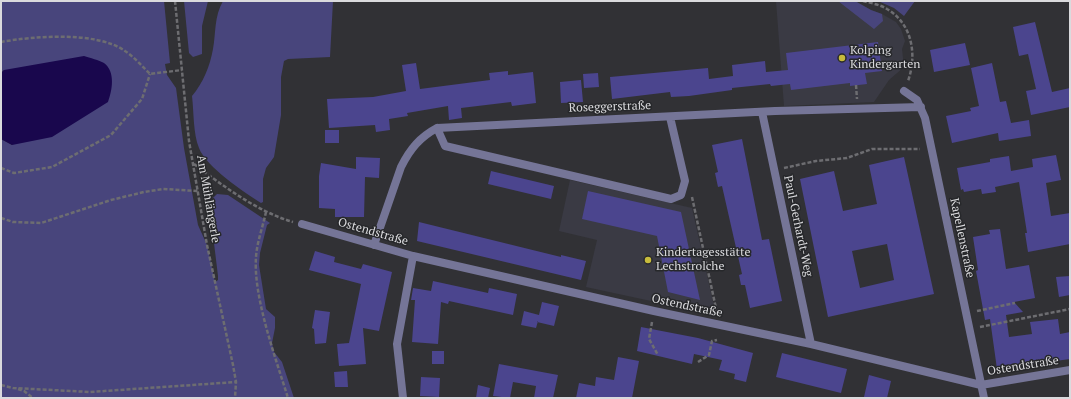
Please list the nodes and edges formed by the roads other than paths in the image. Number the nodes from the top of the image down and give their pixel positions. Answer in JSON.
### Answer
{"nodes":[{"id":1,"x":904,"y":91,"type":"road end"},
{"id":2,"x":921,"y":107,"type":"junction"},
{"id":3,"x":762,"y":112,"type":"junction"},
{"id":4,"x":670,"y":117,"type":"junction"},
{"id":5,"x":437,"y":128,"type":"junction"},
{"id":6,"x":302,"y":224,"type":"road end"},
{"id":7,"x":374,"y":245,"type":"junction"},
{"id":8,"x":413,"y":256,"type":"junction"},
{"id":9,"x":811,"y":344,"type":"junction"},
{"id":10,"x":1070,"y":370,"type":"edge"},
{"id":11,"x":981,"y":385,"type":"junction"},
{"id":12,"x":403,"y":398,"type":"edge"},
{"id":13,"x":984,"y":398,"type":"edge"}],
"edges":[{"from":1,"to":2,"type":"street"},
{"from":2,"to":3,"type":"street","name":"Roseggerstraße"},
{"from":2,"to":11,"type":"street","name":"Kapellenstraße"},
{"from":3,"to":4,"type":"street","name":"Roseggerstraße"},
{"from":3,"to":9,"type":"street","name":"Paul-Gerhardt-Weg"},
{"from":4,"to":5,"type":"street","name":"Roseggerstraße"},
{"from":4,"to":5,"type":"street"},
{"from":5,"to":7,"type":"street"},
{"from":6,"to":7,"type":"street","name":"Ostendstraße"},
{"from":7,"to":8,"type":"street","name":"Ostendstraße"},
{"from":8,"to":9,"type":"street","name":"Ostendstraße"},
{"from":8,"to":12,"type":"street"},
{"from":9,"to":11,"type":"street","name":"Ostendstraße"},
{"from":10,"to":11,"type":"street","name":"Ostendstraße"},
{"from":11,"to":13,"type":"street","name":"Kapellenstraße"}]}
